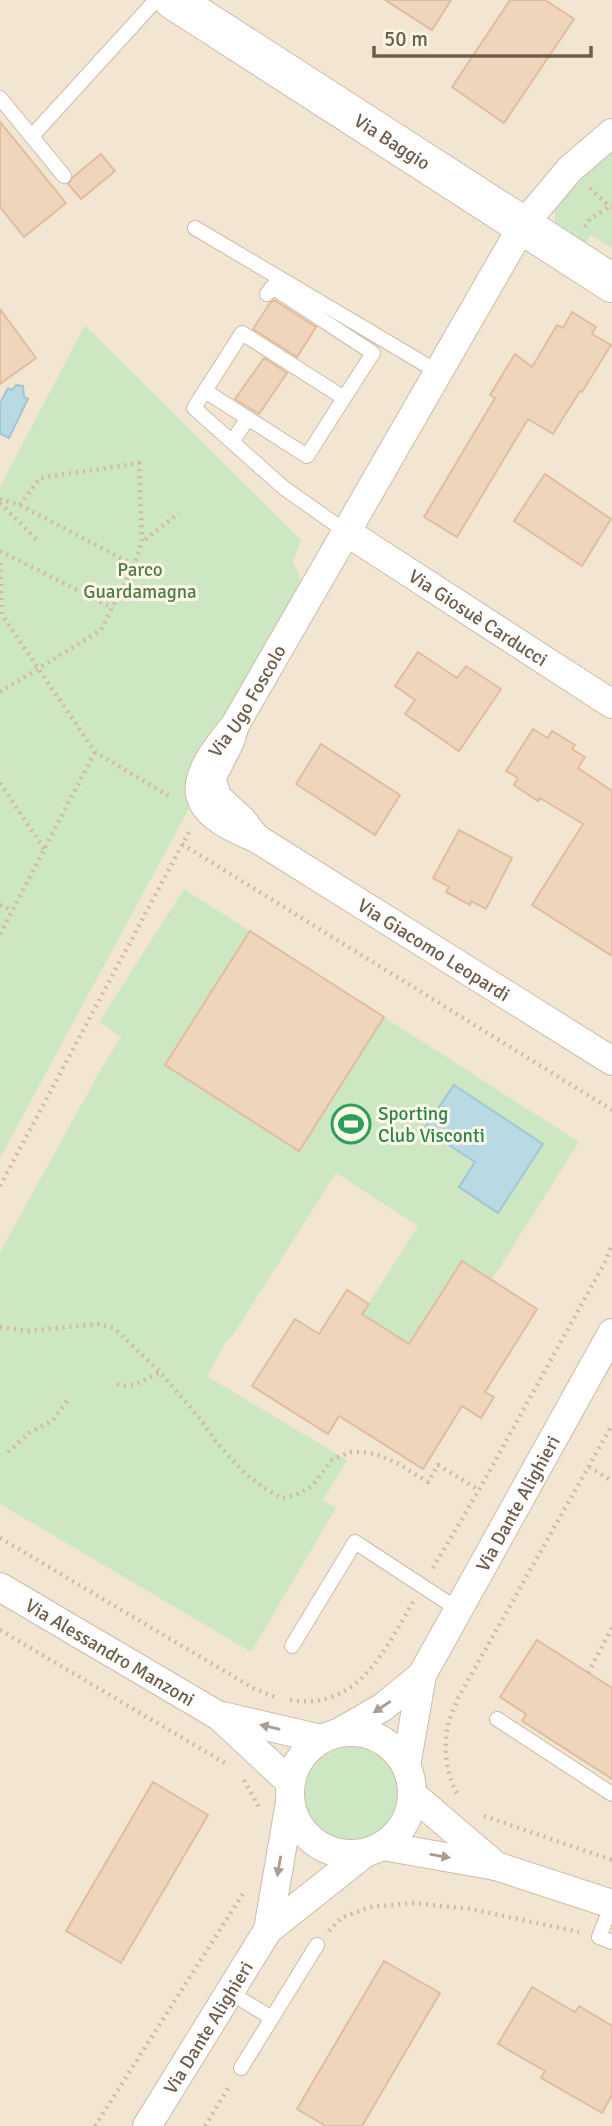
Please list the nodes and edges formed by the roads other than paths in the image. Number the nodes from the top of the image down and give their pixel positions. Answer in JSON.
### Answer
{"nodes":[{"id":1,"x":156,"y":0,"type":"edge"},
{"id":2,"x":173,"y":0,"type":"edge"},
{"id":3,"x":0,"y":98,"type":"edge"},
{"id":4,"x":612,"y":132,"type":"edge"},
{"id":5,"x":32,"y":136,"type":"junction"},
{"id":6,"x":64,"y":176,"type":"dead end"},
{"id":7,"x":523,"y":225,"type":"junction"},
{"id":8,"x":195,"y":228,"type":"dead end"},
{"id":9,"x":612,"y":283,"type":"edge"},
{"id":10,"x":267,"y":294,"type":"dead end"},
{"id":11,"x":438,"y":372,"type":"junction"},
{"id":12,"x":205,"y":391,"type":"junction"},
{"id":13,"x":344,"y":398,"type":"junction"},
{"id":14,"x":248,"y":418,"type":"junction"},
{"id":15,"x":232,"y":442,"type":"junction"},
{"id":16,"x":345,"y":531,"type":"junction"},
{"id":17,"x":612,"y":704,"type":"edge"},
{"id":18,"x":235,"y":725,"type":"junction"},
{"id":19,"x":201,"y":808,"type":"joint"},
{"id":20,"x":256,"y":838,"type":"junction"},
{"id":21,"x":612,"y":1062,"type":"edge"},
{"id":22,"x":612,"y":1332,"type":"edge"},
{"id":23,"x":0,"y":1587,"type":"edge"},
{"id":24,"x":458,"y":1610,"type":"junction"},
{"id":25,"x":292,"y":1646,"type":"dead end"},
{"id":26,"x":422,"y":1675,"type":"junction"},
{"id":27,"x":219,"y":1716,"type":"junction"},
{"id":28,"x":497,"y":1719,"type":"dead end"},
{"id":29,"x":330,"y":1736,"type":"junction"},
{"id":30,"x":406,"y":1766,"type":"junction"},
{"id":31,"x":290,"y":1792,"type":"junction"},
{"id":32,"x":612,"y":1794,"type":"edge"},
{"id":33,"x":413,"y":1795,"type":"junction"},
{"id":34,"x":374,"y":1850,"type":"junction"},
{"id":35,"x":496,"y":1866,"type":"junction"},
{"id":36,"x":612,"y":1904,"type":"edge"},
{"id":37,"x":268,"y":1930,"type":"junction"},
{"id":38,"x":606,"y":1939,"type":"edge"},
{"id":39,"x":317,"y":1945,"type":"road end"},
{"id":40,"x":229,"y":1992,"type":"junction"},
{"id":41,"x":272,"y":2018,"type":"junction"},
{"id":42,"x":241,"y":2068,"type":"road end"},
{"id":43,"x":147,"y":2126,"type":"edge"}],
"edges":[{"from":1,"to":5,"type":"lane"},
{"from":2,"to":7,"type":"street","name":"Via Baggio"},
{"from":3,"to":5,"type":"lane"},
{"from":4,"to":7,"type":"street","name":"Via Ugo Foscolo"},
{"from":5,"to":6,"type":"lane"},
{"from":7,"to":9,"type":"street","name":"Via Baggio"},
{"from":7,"to":11,"type":"street","name":"Via Ugo Foscolo"},
{"from":8,"to":11,"type":"lane"},
{"from":10,"to":13,"type":"lane"},
{"from":11,"to":16,"type":"street","name":"Via Ugo Foscolo"},
{"from":12,"to":13,"type":"lane"},
{"from":12,"to":14,"type":"lane"},
{"from":12,"to":15,"type":"lane"},
{"from":13,"to":14,"type":"lane"},
{"from":14,"to":15,"type":"lane"},
{"from":15,"to":16,"type":"lane"},
{"from":16,"to":17,"type":"street","name":"Via Giosuè Carducci"},
{"from":16,"to":18,"type":"street","name":"Via Ugo Foscolo"},
{"from":18,"to":19,"type":"street","name":"Via Ugo Foscolo"},
{"from":18,"to":20,"type":"street","name":"Via Giacomo Leopardi"},
{"from":19,"to":20,"type":"street","name":"Via Giacomo Leopardi"},
{"from":20,"to":21,"type":"street","name":"Via Giacomo Leopardi"},
{"from":22,"to":24,"type":"street","name":"Via Dante Alighieri"},
{"from":23,"to":27,"type":"street","name":"Via Alessandro Manzoni"},
{"from":24,"to":25,"type":"lane"},
{"from":24,"to":26,"type":"street","name":"Via Dante Alighieri"},
{"from":26,"to":29,"type":"street","name":"Via Dante Alighieri","one_way":true},
{"from":26,"to":30,"type":"street","name":"Via Dante Alighieri"},
{"from":29,"to":27,"type":"street","name":"Via Alessandro Manzoni","one_way":true},
{"from":27,"to":31,"type":"street","name":"Via Alessandro Manzoni"},
{"from":28,"to":32,"type":"lane"},
{"from":29,"to":30,"type":"street"},
{"from":29,"to":31,"type":"street"},
{"from":30,"to":33,"type":"street"},
{"from":31,"to":34,"type":"street"},
{"from":31,"to":37,"type":"street","name":"Via Dante Alighieri","one_way":true},
{"from":33,"to":34,"type":"street"},
{"from":33,"to":35,"type":"street"},
{"from":34,"to":35,"type":"street","one_way":true},
{"from":34,"to":37,"type":"street","name":"Via Dante Alighieri"},
{"from":35,"to":36,"type":"street"},
{"from":36,"to":38,"type":"lane"},
{"from":37,"to":40,"type":"street","name":"Via Dante Alighieri"},
{"from":39,"to":41,"type":"lane"},
{"from":40,"to":41,"type":"lane"},
{"from":40,"to":43,"type":"street","name":"Via Dante Alighieri"},
{"from":41,"to":42,"type":"lane"}]}
